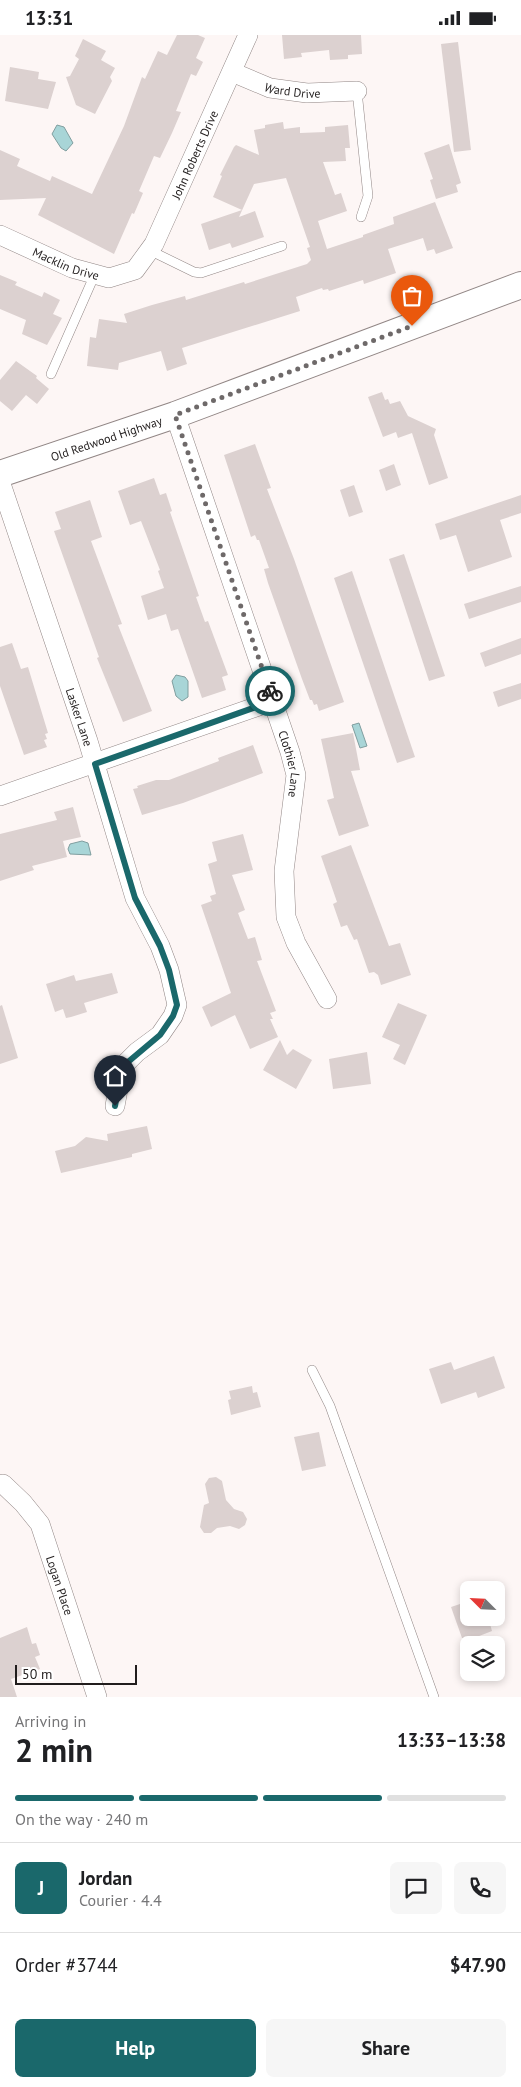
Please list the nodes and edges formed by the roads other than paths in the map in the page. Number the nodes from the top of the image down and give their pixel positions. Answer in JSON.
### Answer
{"nodes":[{"id":1,"x":248,"y":35,"type":"edge"},
{"id":2,"x":232,"y":72,"type":"junction"},
{"id":3,"x":357,"y":91,"type":"joint"},
{"id":4,"x":361,"y":217,"type":"dead end"},
{"id":5,"x":0,"y":235,"type":"edge"},
{"id":6,"x":282,"y":246,"type":"dead end"},
{"id":7,"x":149,"y":251,"type":"junction"},
{"id":8,"x":135,"y":270,"type":"joint"},
{"id":9,"x":95,"y":274,"type":"junction"},
{"id":10,"x":521,"y":285,"type":"edge"},
{"id":11,"x":52,"y":374,"type":"dead end"},
{"id":12,"x":175,"y":415,"type":"junction"},
{"id":13,"x":0,"y":474,"type":"edge"},
{"id":14,"x":0,"y":481,"type":"edge"},
{"id":15,"x":273,"y":701,"type":"junction"},
{"id":16,"x":95,"y":764,"type":"junction"},
{"id":17,"x":0,"y":796,"type":"edge"},
{"id":18,"x":326,"y":999,"type":"dead end"},
{"id":19,"x":115,"y":1106,"type":"dead end"},
{"id":20,"x":312,"y":1371,"type":"dead end"},
{"id":21,"x":3,"y":1484,"type":"dead end"},
{"id":22,"x":97,"y":1697,"type":"edge"},
{"id":23,"x":434,"y":1697,"type":"edge"}],
"edges":[{"from":1,"to":2,"type":"street","name":"John Roberts Drive"},
{"from":2,"to":3,"type":"street","name":"Ward Drive"},
{"from":2,"to":7,"type":"street","name":"John Roberts Drive"},
{"from":3,"to":4,"type":"lane"},
{"from":5,"to":9,"type":"street","name":"Macklin Drive"},
{"from":6,"to":7,"type":"lane"},
{"from":7,"to":8,"type":"street","name":"John Roberts Drive"},
{"from":8,"to":9,"type":"street","name":"Macklin Drive"},
{"from":9,"to":11,"type":"lane"},
{"from":10,"to":12,"type":"main road","name":"Old Redwood Highway"},
{"from":12,"to":13,"type":"main road","name":"Old Redwood Highway"},
{"from":12,"to":15,"type":"street","name":"Clothier Lane"},
{"from":14,"to":16,"type":"street","name":"Lasker Lane"},
{"from":15,"to":16,"type":"street"},
{"from":15,"to":18,"type":"street","name":"Clothier Lane"},
{"from":16,"to":17,"type":"street"},
{"from":16,"to":19,"type":"street","name":"Lasker Lane"},
{"from":20,"to":23,"type":"lane"},
{"from":21,"to":22,"type":"street","name":"Logan Place"}]}
